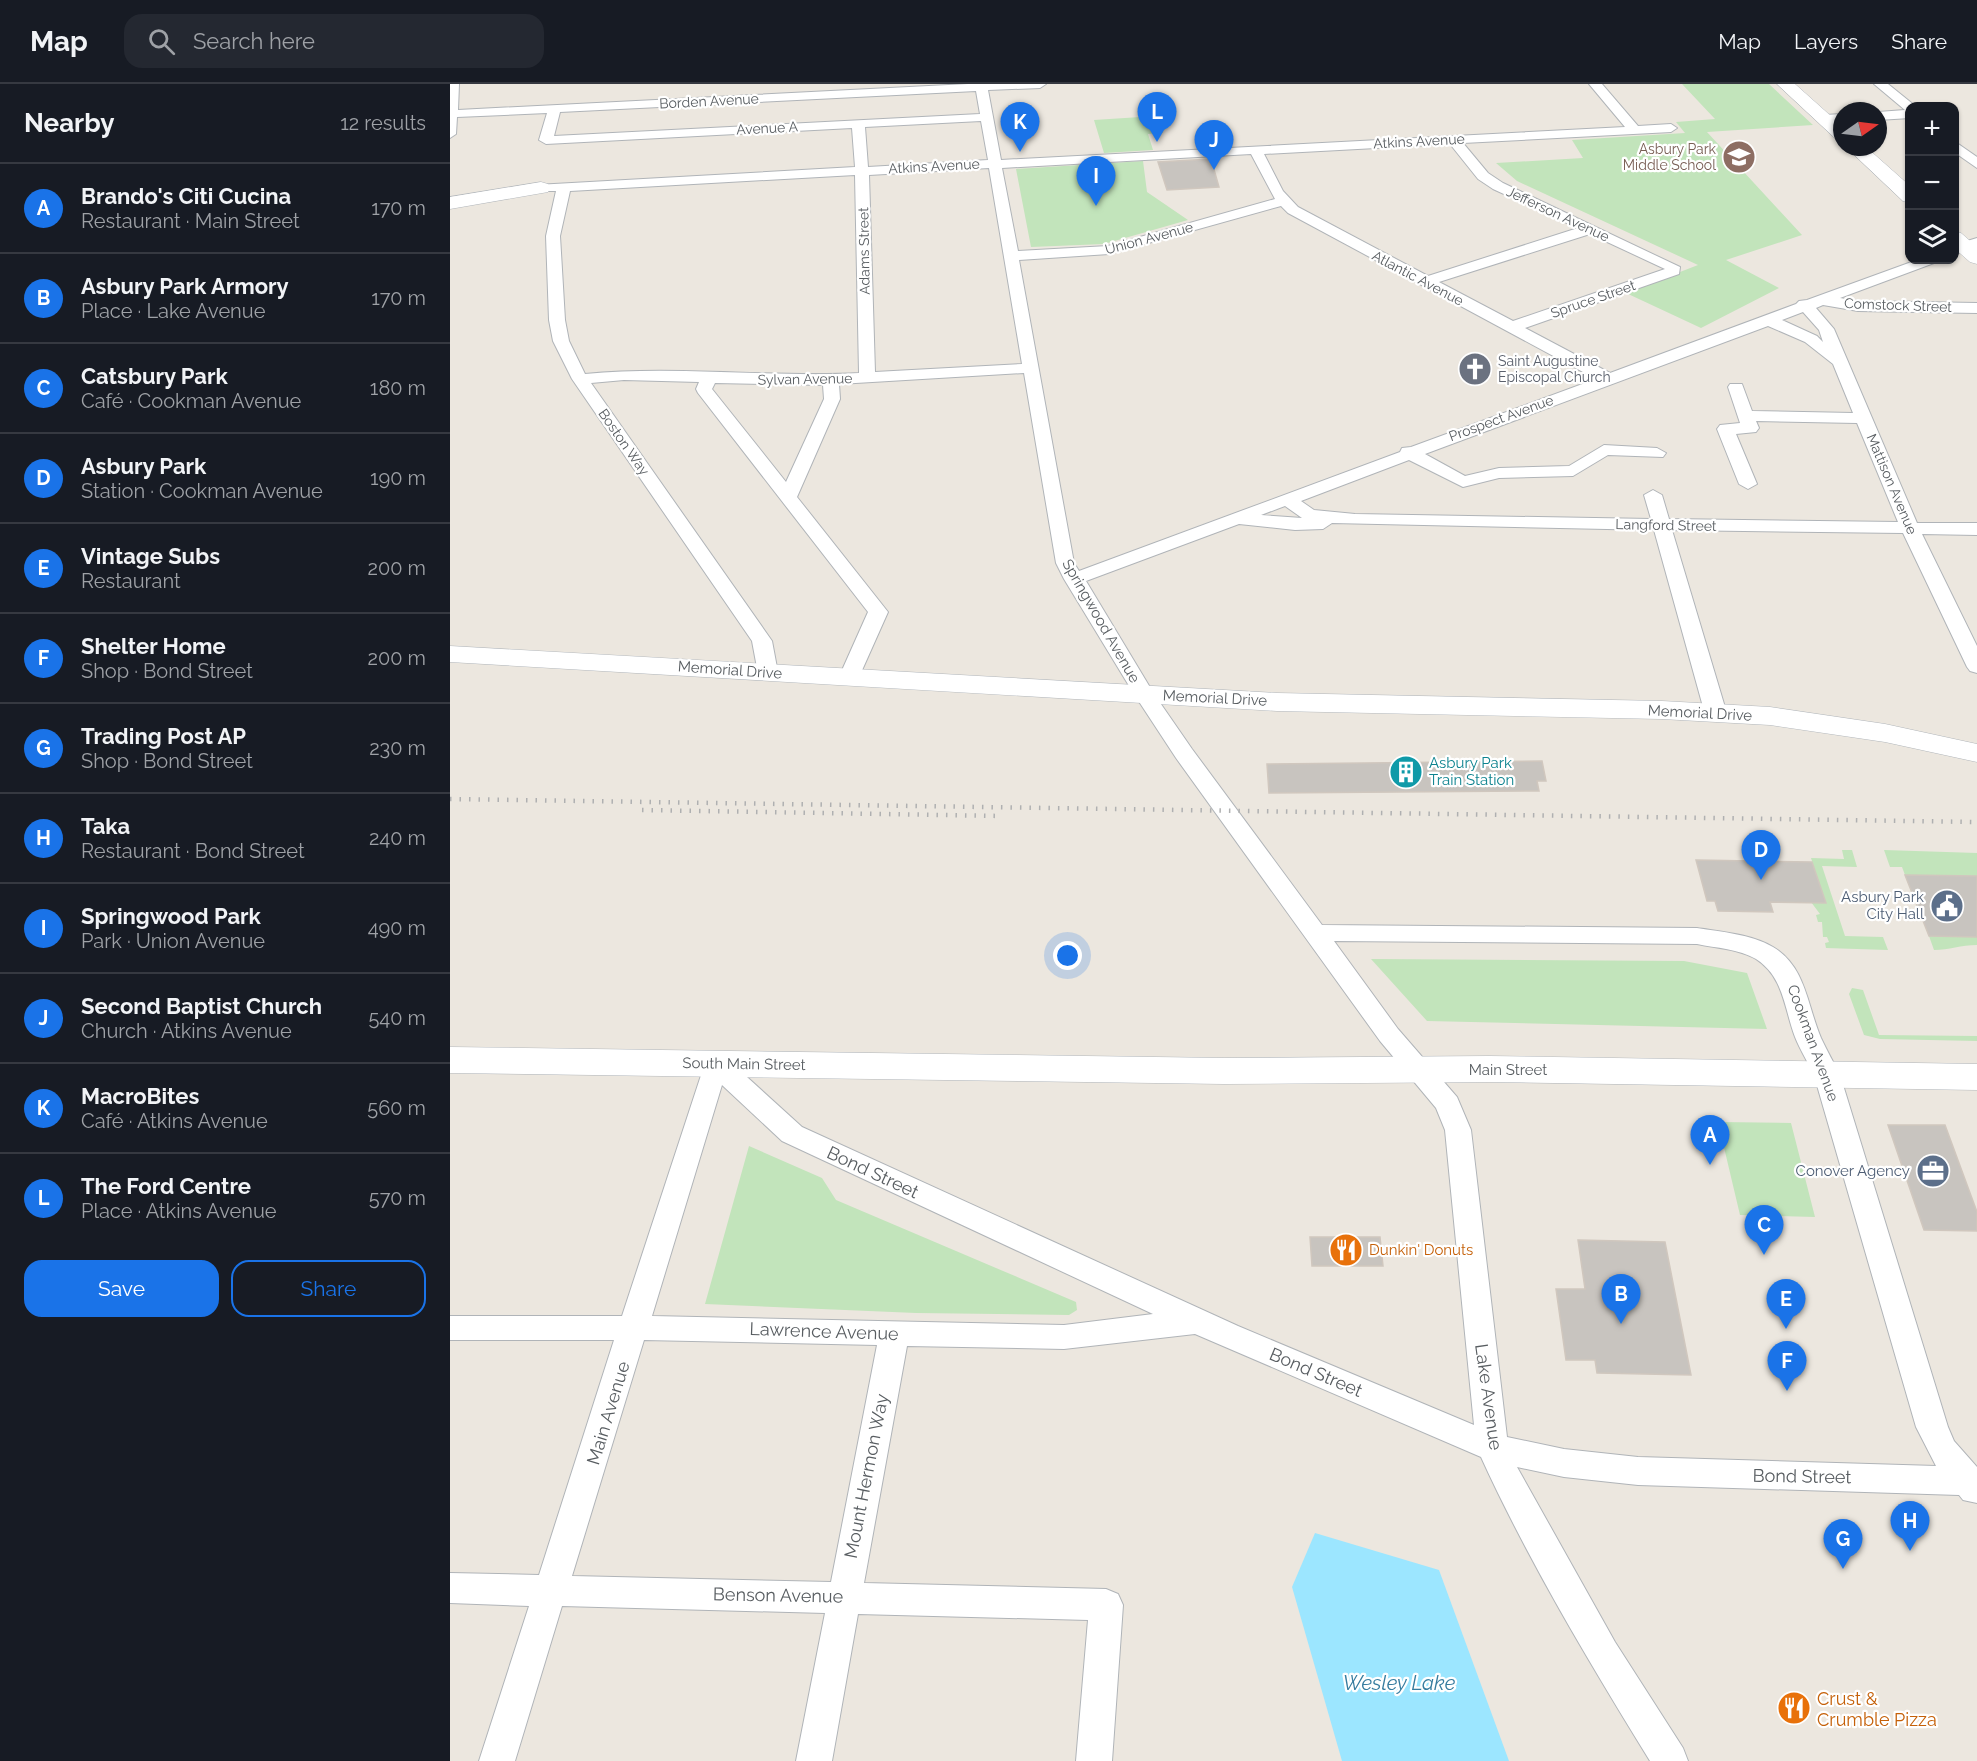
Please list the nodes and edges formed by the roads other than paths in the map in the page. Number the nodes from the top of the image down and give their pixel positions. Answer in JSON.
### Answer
{"nodes":[{"id":1,"x":453,"y":84,"type":"edge"},
{"id":2,"x":1040,"y":84,"type":"edge"},
{"id":3,"x":1595,"y":84,"type":"edge"},
{"id":4,"x":1785,"y":84,"type":"edge"},
{"id":5,"x":1880,"y":84,"type":"edge"},
{"id":6,"x":982,"y":85,"type":"edge"},
{"id":7,"x":1905,"y":104,"type":"edge"},
{"id":8,"x":555,"y":108,"type":"junction"},
{"id":9,"x":451,"y":114,"type":"edge"},
{"id":10,"x":1905,"y":114,"type":"edge"},
{"id":11,"x":1887,"y":115,"type":"edge"},
{"id":12,"x":987,"y":117,"type":"junction"},
{"id":13,"x":1833,"y":119,"type":"edge"},
{"id":14,"x":858,"y":124,"type":"junction"},
{"id":15,"x":1671,"y":128,"type":"dead end"},
{"id":16,"x":1635,"y":130,"type":"junction"},
{"id":17,"x":450,"y":134,"type":"edge"},
{"id":18,"x":1454,"y":140,"type":"junction"},
{"id":19,"x":1256,"y":150,"type":"junction"},
{"id":20,"x":1959,"y":150,"type":"edge"},
{"id":21,"x":1865,"y":156,"type":"edge"},
{"id":22,"x":995,"y":164,"type":"junction"},
{"id":23,"x":1977,"y":164,"type":"edge"},
{"id":24,"x":862,"y":170,"type":"junction"},
{"id":25,"x":564,"y":186,"type":"junction"},
{"id":26,"x":541,"y":188,"type":"joint"},
{"id":27,"x":1905,"y":192,"type":"edge"},
{"id":28,"x":1283,"y":201,"type":"junction"},
{"id":29,"x":450,"y":203,"type":"edge"},
{"id":30,"x":1590,"y":229,"type":"junction"},
{"id":31,"x":1011,"y":256,"type":"junction"},
{"id":32,"x":1918,"y":264,"type":"edge"},
{"id":33,"x":1674,"y":271,"type":"joint"},
{"id":34,"x":1424,"y":282,"type":"junction"},
{"id":35,"x":1811,"y":302,"type":"junction"},
{"id":36,"x":1977,"y":308,"type":"edge"},
{"id":37,"x":1766,"y":319,"type":"junction"},
{"id":38,"x":1512,"y":327,"type":"junction"},
{"id":39,"x":1030,"y":368,"type":"junction"},
{"id":40,"x":1843,"y":368,"type":"junction"},
{"id":41,"x":709,"y":378,"type":"junction"},
{"id":42,"x":867,"y":378,"type":"junction"},
{"id":43,"x":1607,"y":378,"type":"junction"},
{"id":44,"x":580,"y":379,"type":"junction"},
{"id":45,"x":1736,"y":387,"type":"dead end"},
{"id":46,"x":831,"y":390,"type":"junction"},
{"id":47,"x":1745,"y":416,"type":"junction"},
{"id":48,"x":1864,"y":418,"type":"junction"},
{"id":49,"x":1408,"y":452,"type":"junction"},
{"id":50,"x":1657,"y":453,"type":"dead end"},
{"id":51,"x":1748,"y":484,"type":"dead end"},
{"id":52,"x":1653,"y":495,"type":"dead end"},
{"id":53,"x":788,"y":497,"type":"junction"},
{"id":54,"x":1287,"y":499,"type":"junction"},
{"id":55,"x":1238,"y":518,"type":"junction"},
{"id":56,"x":1355,"y":520,"type":"junction"},
{"id":57,"x":1662,"y":525,"type":"junction"},
{"id":58,"x":1910,"y":528,"type":"junction"},
{"id":59,"x":1977,"y":529,"type":"edge"},
{"id":60,"x":1074,"y":579,"type":"junction"},
{"id":61,"x":450,"y":654,"type":"edge"},
{"id":62,"x":1977,"y":667,"type":"edge"},
{"id":63,"x":768,"y":673,"type":"junction"},
{"id":64,"x":849,"y":677,"type":"junction"},
{"id":65,"x":1144,"y":694,"type":"junction"},
{"id":66,"x":1716,"y":714,"type":"junction"},
{"id":67,"x":1977,"y":753,"type":"edge"},
{"id":68,"x":1316,"y":933,"type":"junction"},
{"id":69,"x":450,"y":1060,"type":"edge"},
{"id":70,"x":716,"y":1064,"type":"junction"},
{"id":71,"x":1038,"y":1069,"type":"joint"},
{"id":72,"x":1422,"y":1071,"type":"junction"},
{"id":73,"x":1827,"y":1075,"type":"junction"},
{"id":74,"x":1977,"y":1077,"type":"edge"},
{"id":75,"x":1197,"y":1321,"type":"junction"},
{"id":76,"x":450,"y":1328,"type":"edge"},
{"id":77,"x":634,"y":1328,"type":"junction"},
{"id":78,"x":894,"y":1334,"type":"junction"},
{"id":79,"x":1492,"y":1448,"type":"junction"},
{"id":80,"x":1974,"y":1485,"type":"edge"},
{"id":81,"x":450,"y":1588,"type":"edge"},
{"id":82,"x":552,"y":1591,"type":"junction"},
{"id":83,"x":843,"y":1596,"type":"junction"},
{"id":84,"x":497,"y":1761,"type":"edge"},
{"id":85,"x":814,"y":1761,"type":"edge"},
{"id":86,"x":1094,"y":1761,"type":"edge"},
{"id":87,"x":1670,"y":1761,"type":"edge"}],
"edges":[{"from":1,"to":9,"type":"street"},
{"from":2,"to":6,"type":"street","name":"Borden Avenue"},
{"from":3,"to":16,"type":"street"},
{"from":4,"to":13,"type":"street"},
{"from":5,"to":7,"type":"street"},
{"from":6,"to":8,"type":"street","name":"Borden Avenue"},
{"from":6,"to":12,"type":"street","name":"Springwood Avenue"},
{"from":8,"to":9,"type":"street","name":"Borden Avenue"},
{"from":8,"to":14,"type":"street","name":"Avenue A"},
{"from":9,"to":17,"type":"street"},
{"from":10,"to":11,"type":"street"},
{"from":12,"to":14,"type":"street","name":"Avenue A"},
{"from":12,"to":22,"type":"street","name":"Springwood Avenue"},
{"from":14,"to":24,"type":"street","name":"Adams Street"},
{"from":15,"to":16,"type":"street","name":"Atkins Avenue"},
{"from":16,"to":18,"type":"street","name":"Atkins Avenue"},
{"from":18,"to":19,"type":"street","name":"Atkins Avenue"},
{"from":18,"to":30,"type":"street","name":"Jefferson Avenue"},
{"from":19,"to":22,"type":"street","name":"Atkins Avenue"},
{"from":19,"to":28,"type":"street","name":"Atlantic Avenue"},
{"from":20,"to":23,"type":"street"},
{"from":21,"to":27,"type":"street"},
{"from":22,"to":24,"type":"street","name":"Atkins Avenue"},
{"from":22,"to":31,"type":"street","name":"Springwood Avenue"},
{"from":24,"to":25,"type":"street","name":"Atkins Avenue"},
{"from":24,"to":42,"type":"street","name":"Adams Street"},
{"from":25,"to":26,"type":"street","name":"Atkins Avenue"},
{"from":25,"to":44,"type":"street","name":"Boston Way"},
{"from":26,"to":29,"type":"street","name":"Atkins Avenue"},
{"from":28,"to":31,"type":"street","name":"Union Avenue"},
{"from":28,"to":34,"type":"street","name":"Atlantic Avenue"},
{"from":30,"to":33,"type":"street","name":"Jefferson Avenue"},
{"from":30,"to":34,"type":"street"},
{"from":31,"to":39,"type":"street","name":"Springwood Avenue"},
{"from":32,"to":35,"type":"street","name":"Prospect Avenue"},
{"from":33,"to":38,"type":"street","name":"Spruce Street"},
{"from":34,"to":38,"type":"street","name":"Atlantic Avenue"},
{"from":35,"to":36,"type":"street","name":"Comstock Street"},
{"from":35,"to":37,"type":"street","name":"Prospect Avenue"},
{"from":35,"to":40,"type":"street","name":"Mattison Avenue"},
{"from":37,"to":40,"type":"street"},
{"from":37,"to":43,"type":"street","name":"Prospect Avenue"},
{"from":38,"to":43,"type":"street","name":"Atlantic Avenue"},
{"from":39,"to":42,"type":"street","name":"Sylvan Avenue"},
{"from":39,"to":60,"type":"street","name":"Springwood Avenue"},
{"from":40,"to":48,"type":"street","name":"Mattison Avenue"},
{"from":41,"to":44,"type":"street","name":"Sylvan Avenue"},
{"from":41,"to":46,"type":"street","name":"Sylvan Avenue"},
{"from":41,"to":53,"type":"street"},
{"from":42,"to":46,"type":"street","name":"Sylvan Avenue"},
{"from":43,"to":49,"type":"street","name":"Prospect Avenue"},
{"from":44,"to":63,"type":"street","name":"Boston Way"},
{"from":45,"to":47,"type":"street"},
{"from":46,"to":53,"type":"street"},
{"from":47,"to":48,"type":"street"},
{"from":47,"to":51,"type":"street"},
{"from":48,"to":58,"type":"street","name":"Mattison Avenue"},
{"from":49,"to":50,"type":"street"},
{"from":49,"to":54,"type":"street","name":"Prospect Avenue"},
{"from":52,"to":57,"type":"street"},
{"from":53,"to":64,"type":"street"},
{"from":54,"to":55,"type":"street","name":"Prospect Avenue"},
{"from":54,"to":56,"type":"street","name":"Langford Street"},
{"from":55,"to":56,"type":"street","name":"Langford Street"},
{"from":55,"to":60,"type":"street","name":"Prospect Avenue"},
{"from":56,"to":57,"type":"street","name":"Langford Street"},
{"from":57,"to":58,"type":"street","name":"Langford Street"},
{"from":57,"to":66,"type":"street"},
{"from":58,"to":59,"type":"street","name":"Langford Street"},
{"from":58,"to":62,"type":"street","name":"Mattison Avenue"},
{"from":60,"to":65,"type":"street","name":"Springwood Avenue"},
{"from":61,"to":63,"type":"street","name":"Memorial Drive"},
{"from":63,"to":64,"type":"street","name":"Memorial Drive"},
{"from":64,"to":65,"type":"street","name":"Memorial Drive"},
{"from":65,"to":66,"type":"street","name":"Memorial Drive"},
{"from":65,"to":68,"type":"street","name":"Springwood Avenue"},
{"from":66,"to":67,"type":"street","name":"Memorial Drive"},
{"from":68,"to":72,"type":"street","name":"Springwood Avenue"},
{"from":68,"to":73,"type":"street","name":"Cookman Avenue"},
{"from":69,"to":70,"type":"street","name":"South Main Street"},
{"from":70,"to":71,"type":"street","name":"South Main Street"},
{"from":70,"to":75,"type":"street","name":"Bond Street"},
{"from":70,"to":77,"type":"street","name":"Main Avenue"},
{"from":71,"to":72,"type":"street","name":"Main Street"},
{"from":72,"to":73,"type":"street","name":"Main Street"},
{"from":72,"to":79,"type":"street","name":"Lake Avenue"},
{"from":73,"to":74,"type":"street","name":"Main Street"},
{"from":73,"to":80,"type":"street","name":"Cookman Avenue"},
{"from":75,"to":78,"type":"street","name":"Lawrence Avenue"},
{"from":75,"to":79,"type":"street","name":"Bond Street"},
{"from":76,"to":77,"type":"street","name":"Lawrence Avenue"},
{"from":77,"to":78,"type":"street","name":"Lawrence Avenue"},
{"from":77,"to":82,"type":"street","name":"Main Avenue"},
{"from":78,"to":83,"type":"street","name":"Mount Hermon Way"},
{"from":79,"to":80,"type":"street","name":"Bond Street"},
{"from":79,"to":87,"type":"street","name":"Lake Avenue"},
{"from":81,"to":82,"type":"street","name":"Benson Avenue"},
{"from":82,"to":83,"type":"street","name":"Benson Avenue"},
{"from":82,"to":84,"type":"street","name":"Main Avenue"},
{"from":83,"to":85,"type":"street","name":"Mount Hermon Way"},
{"from":83,"to":86,"type":"street","name":"Benson Avenue"}]}
